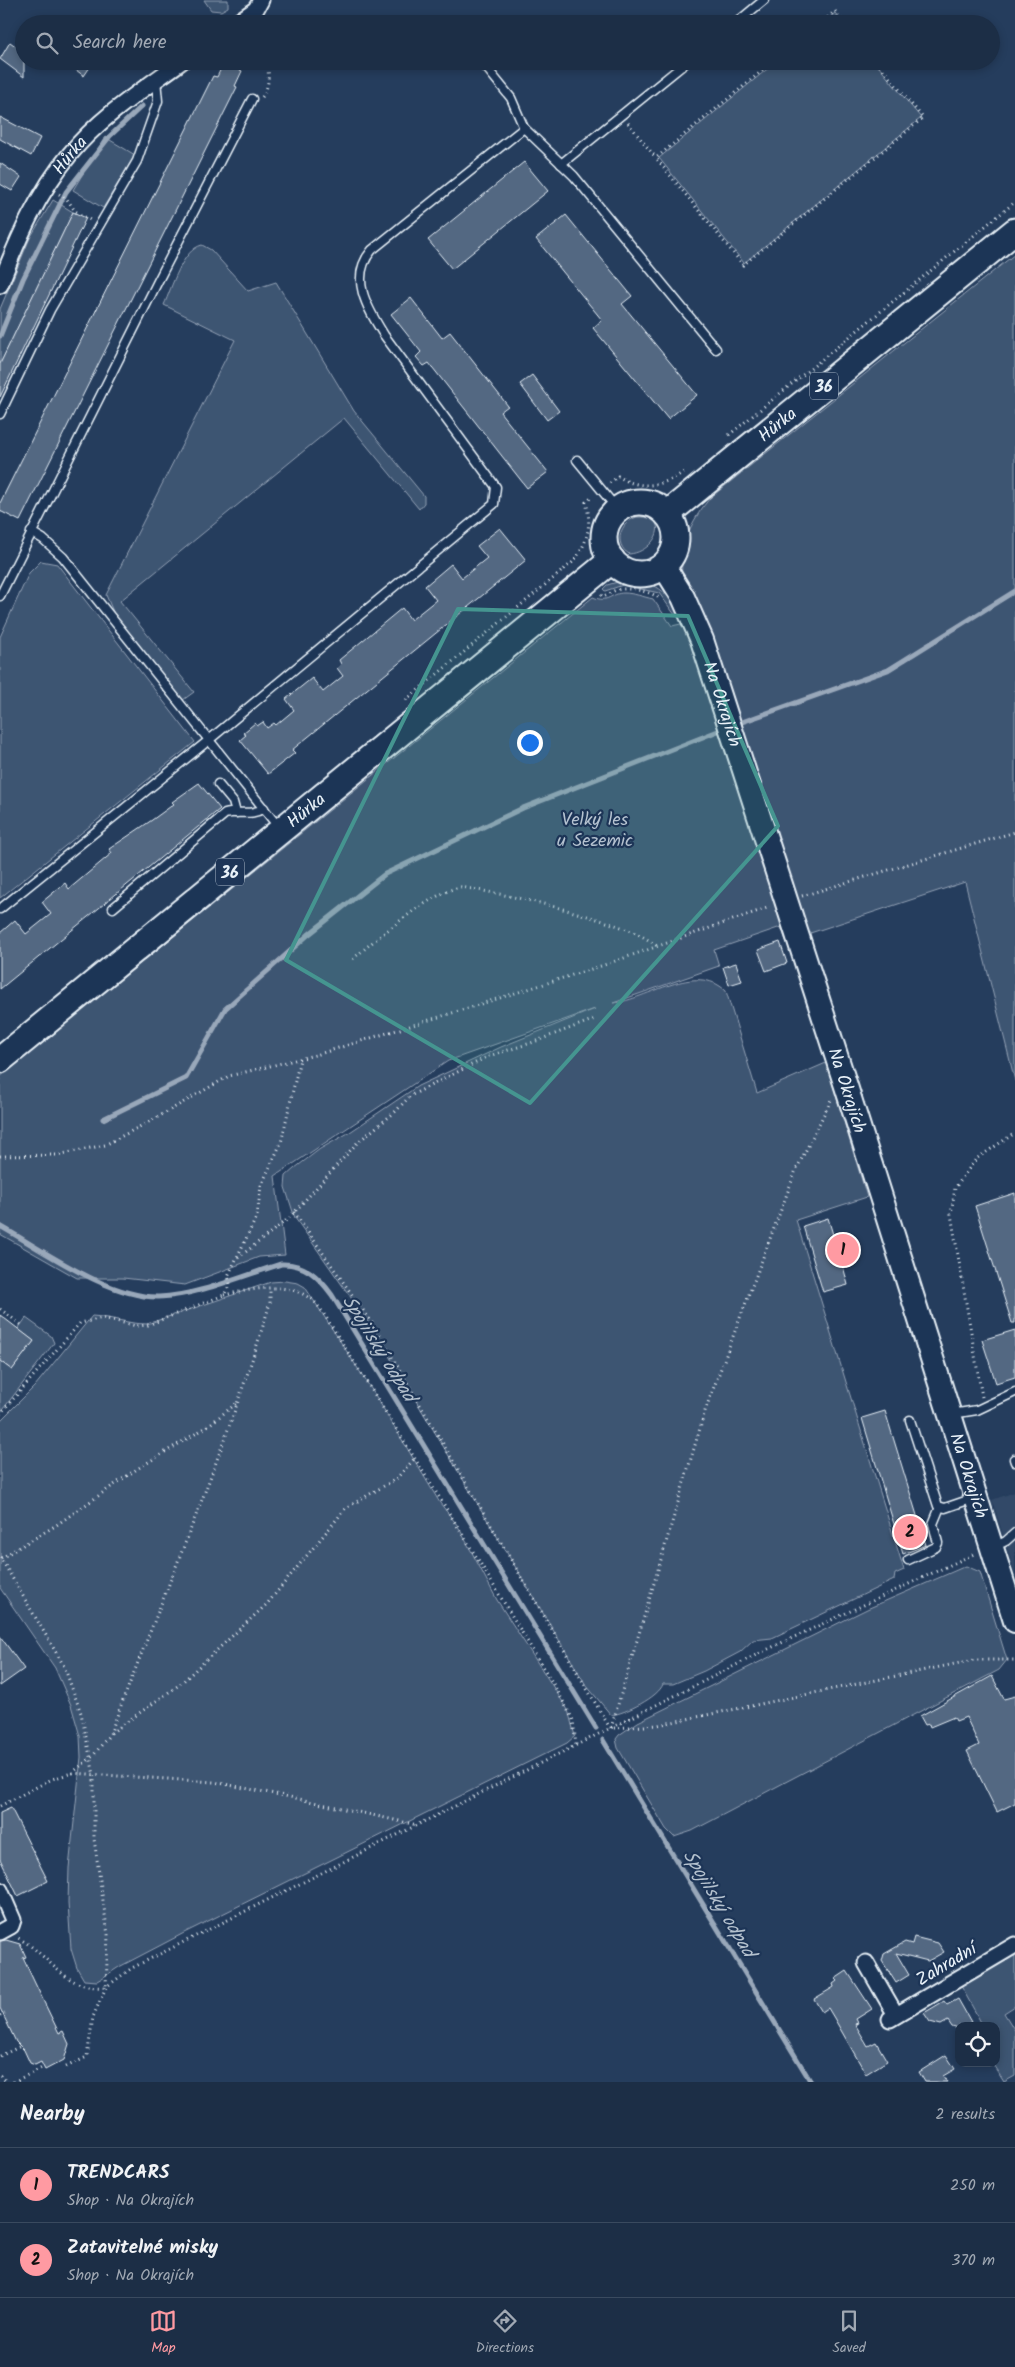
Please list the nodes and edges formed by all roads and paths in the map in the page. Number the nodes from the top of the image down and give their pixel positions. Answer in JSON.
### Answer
{"nodes":[{"id":1,"x":261,"y":0,"type":"edge"},
{"id":2,"x":764,"y":0,"type":"edge"},
{"id":3,"x":248,"y":15,"type":"edge"},
{"id":4,"x":746,"y":15,"type":"edge"},
{"id":5,"x":170,"y":70,"type":"edge"},
{"id":6,"x":267,"y":70,"type":"edge"},
{"id":7,"x":488,"y":70,"type":"edge"},
{"id":8,"x":677,"y":70,"type":"edge"},
{"id":9,"x":763,"y":70,"type":"edge"},
{"id":10,"x":883,"y":70,"type":"edge"},
{"id":11,"x":156,"y":80,"type":"junction"},
{"id":12,"x":252,"y":99,"type":"joint"},
{"id":13,"x":622,"y":115,"type":"junction"},
{"id":14,"x":524,"y":128,"type":"junction"},
{"id":15,"x":656,"y":158,"type":"junction"},
{"id":16,"x":561,"y":164,"type":"junction"},
{"id":17,"x":58,"y":193,"type":"dead end"},
{"id":18,"x":1015,"y":202,"type":"edge"},
{"id":19,"x":100,"y":227,"type":"junction"},
{"id":20,"x":1015,"y":231,"type":"edge"},
{"id":21,"x":0,"y":285,"type":"edge"},
{"id":22,"x":716,"y":349,"type":"dead end"},
{"id":23,"x":0,"y":414,"type":"edge"},
{"id":24,"x":724,"y":440,"type":"dead end"},
{"id":25,"x":577,"y":460,"type":"dead end"},
{"id":26,"x":693,"y":465,"type":"dead end"},
{"id":27,"x":601,"y":490,"type":"junction"},
{"id":28,"x":618,"y":510,"type":"junction"},
{"id":29,"x":667,"y":514,"type":"junction"},
{"id":30,"x":30,"y":532,"type":"junction"},
{"id":31,"x":612,"y":560,"type":"junction"},
{"id":32,"x":663,"y":565,"type":"junction"},
{"id":33,"x":581,"y":571,"type":"junction"},
{"id":34,"x":0,"y":596,"type":"edge"},
{"id":35,"x":664,"y":606,"type":"dead end"},
{"id":36,"x":405,"y":700,"type":"dead end"},
{"id":37,"x":209,"y":740,"type":"junction"},
{"id":38,"x":218,"y":784,"type":"dead end"},
{"id":39,"x":264,"y":808,"type":"junction"},
{"id":40,"x":236,"y":813,"type":"junction"},
{"id":41,"x":281,"y":830,"type":"junction"},
{"id":42,"x":1015,"y":832,"type":"edge"},
{"id":43,"x":787,"y":901,"type":"junction"},
{"id":44,"x":113,"y":908,"type":"dead end"},
{"id":45,"x":0,"y":909,"type":"edge"},
{"id":46,"x":657,"y":946,"type":"junction"},
{"id":47,"x":353,"y":959,"type":"dead end"},
{"id":48,"x":595,"y":1019,"type":"dead end"},
{"id":49,"x":300,"y":1059,"type":"junction"},
{"id":50,"x":0,"y":1060,"type":"edge"},
{"id":51,"x":846,"y":1086,"type":"junction"},
{"id":52,"x":1015,"y":1133,"type":"edge"},
{"id":53,"x":0,"y":1156,"type":"edge"},
{"id":54,"x":294,"y":1212,"type":"junction"},
{"id":55,"x":236,"y":1260,"type":"junction"},
{"id":56,"x":270,"y":1289,"type":"junction"},
{"id":57,"x":224,"y":1296,"type":"junction"},
{"id":58,"x":0,"y":1309,"type":"edge"},
{"id":59,"x":23,"y":1326,"type":"dead end"},
{"id":60,"x":1015,"y":1392,"type":"edge"},
{"id":61,"x":237,"y":1403,"type":"junction"},
{"id":62,"x":984,"y":1406,"type":"junction"},
{"id":63,"x":0,"y":1414,"type":"edge"},
{"id":64,"x":950,"y":1414,"type":"junction"},
{"id":65,"x":910,"y":1420,"type":"dead end"},
{"id":66,"x":415,"y":1458,"type":"junction"},
{"id":67,"x":976,"y":1497,"type":"junction"},
{"id":68,"x":940,"y":1507,"type":"junction"},
{"id":69,"x":1015,"y":1533,"type":"edge"},
{"id":70,"x":992,"y":1548,"type":"junction"},
{"id":71,"x":0,"y":1558,"type":"edge"},
{"id":72,"x":908,"y":1560,"type":"dead end"},
{"id":73,"x":1015,"y":1621,"type":"edge"},
{"id":74,"x":1015,"y":1660,"type":"edge"},
{"id":75,"x":610,"y":1728,"type":"junction"},
{"id":76,"x":110,"y":1734,"type":"junction"},
{"id":77,"x":576,"y":1745,"type":"junction"},
{"id":78,"x":90,"y":1757,"type":"junction"},
{"id":79,"x":72,"y":1773,"type":"junction"},
{"id":80,"x":94,"y":1775,"type":"junction"},
{"id":81,"x":0,"y":1806,"type":"edge"},
{"id":82,"x":417,"y":1825,"type":"junction"},
{"id":83,"x":0,"y":1890,"type":"edge"},
{"id":84,"x":7,"y":1934,"type":"edge"},
{"id":85,"x":1015,"y":1945,"type":"edge"},
{"id":86,"x":866,"y":1963,"type":"dead end"},
{"id":87,"x":106,"y":1986,"type":"junction"},
{"id":88,"x":5,"y":2014,"type":"dead end"},
{"id":89,"x":0,"y":2016,"type":"edge"},
{"id":90,"x":21,"y":2046,"type":"dead end"},
{"id":91,"x":0,"y":2056,"type":"edge"},
{"id":92,"x":66,"y":2067,"type":"dead end"},
{"id":93,"x":42,"y":2068,"type":"dead end"},
{"id":94,"x":0,"y":2077,"type":"edge"},
{"id":95,"x":7,"y":2082,"type":"edge"},
{"id":96,"x":13,"y":2082,"type":"edge"}],
"edges":[{"from":1,"to":3,"type":"street"},
{"from":2,"to":4,"type":"lane"},
{"from":5,"to":11,"type":"street","name":"Hůrka"},
{"from":6,"to":12,"type":"path"},
{"from":7,"to":14,"type":"lane"},
{"from":8,"to":13,"type":"lane"},
{"from":9,"to":15,"type":"path"},
{"from":10,"to":15,"type":"path"},
{"from":11,"to":19,"type":"lane"},
{"from":11,"to":21,"type":"street","name":"Hůrka"},
{"from":12,"to":30,"type":"lane"},
{"from":13,"to":15,"type":"path"},
{"from":13,"to":16,"type":"lane"},
{"from":14,"to":16,"type":"lane"},
{"from":14,"to":37,"type":"lane"},
{"from":16,"to":22,"type":"lane"},
{"from":17,"to":19,"type":"path"},
{"from":18,"to":24,"type":"path"},
{"from":19,"to":23,"type":"lane"},
{"from":20,"to":29,"type":"main road","name":"Hůrka","number":"36"},
{"from":25,"to":27,"type":"lane"},
{"from":26,"to":27,"type":"path"},
{"from":27,"to":28,"type":"lane"},
{"from":27,"to":33,"type":"path"},
{"from":28,"to":29,"type":"main road"},
{"from":28,"to":31,"type":"main road"},
{"from":29,"to":32,"type":"main road"},
{"from":30,"to":34,"type":"lane"},
{"from":30,"to":37,"type":"lane"},
{"from":31,"to":32,"type":"main road"},
{"from":31,"to":33,"type":"main road","name":"Hůrka","number":"36"},
{"from":32,"to":43,"type":"street","name":"Na Okrajích"},
{"from":33,"to":35,"type":"path"},
{"from":33,"to":36,"type":"path"},
{"from":33,"to":41,"type":"main road","name":"Hůrka","number":"36"},
{"from":37,"to":39,"type":"lane"},
{"from":37,"to":45,"type":"lane"},
{"from":38,"to":40,"type":"lane"},
{"from":39,"to":40,"type":"lane"},
{"from":39,"to":41,"type":"lane"},
{"from":40,"to":44,"type":"lane"},
{"from":41,"to":50,"type":"main road","name":"Hůrka","number":"36"},
{"from":42,"to":43,"type":"path"},
{"from":43,"to":46,"type":"path"},
{"from":43,"to":51,"type":"street","name":"Na Okrajích"},
{"from":46,"to":47,"type":"path"},
{"from":46,"to":49,"type":"path"},
{"from":48,"to":54,"type":"path"},
{"from":49,"to":53,"type":"path"},
{"from":49,"to":55,"type":"path"},
{"from":51,"to":64,"type":"street","name":"Na Okrajích"},
{"from":51,"to":75,"type":"path"},
{"from":52,"to":62,"type":"path"},
{"from":54,"to":55,"type":"path"},
{"from":54,"to":75,"type":"path"},
{"from":55,"to":57,"type":"path"},
{"from":56,"to":57,"type":"path"},
{"from":56,"to":61,"type":"path"},
{"from":56,"to":66,"type":"path"},
{"from":57,"to":63,"type":"path"},
{"from":58,"to":59,"type":"path"},
{"from":60,"to":62,"type":"lane"},
{"from":61,"to":71,"type":"path"},
{"from":61,"to":76,"type":"path"},
{"from":62,"to":64,"type":"lane"},
{"from":64,"to":67,"type":"street","name":"Na Okrajích"},
{"from":65,"to":68,"type":"lane"},
{"from":66,"to":76,"type":"path"},
{"from":66,"to":77,"type":"path"},
{"from":67,"to":68,"type":"lane"},
{"from":67,"to":70,"type":"street","name":"Na Okrajích"},
{"from":68,"to":72,"type":"lane"},
{"from":69,"to":70,"type":"lane"},
{"from":70,"to":73,"type":"street","name":"Na Okrajích"},
{"from":70,"to":75,"type":"path"},
{"from":71,"to":78,"type":"path"},
{"from":74,"to":75,"type":"path"},
{"from":75,"to":77,"type":"path"},
{"from":76,"to":78,"type":"path"},
{"from":77,"to":82,"type":"path"},
{"from":78,"to":79,"type":"path"},
{"from":78,"to":80,"type":"path"},
{"from":79,"to":80,"type":"path"},
{"from":79,"to":81,"type":"path"},
{"from":80,"to":82,"type":"path"},
{"from":80,"to":87,"type":"path"},
{"from":82,"to":87,"type":"path"},
{"from":83,"to":84,"type":"street"},
{"from":84,"to":87,"type":"path"},
{"from":85,"to":86,"type":"street","name":"Zahradní"},
{"from":87,"to":92,"type":"path"},
{"from":88,"to":89,"type":"path"},
{"from":90,"to":91,"type":"path"},
{"from":93,"to":96,"type":"path"},
{"from":94,"to":95,"type":"path"}]}
